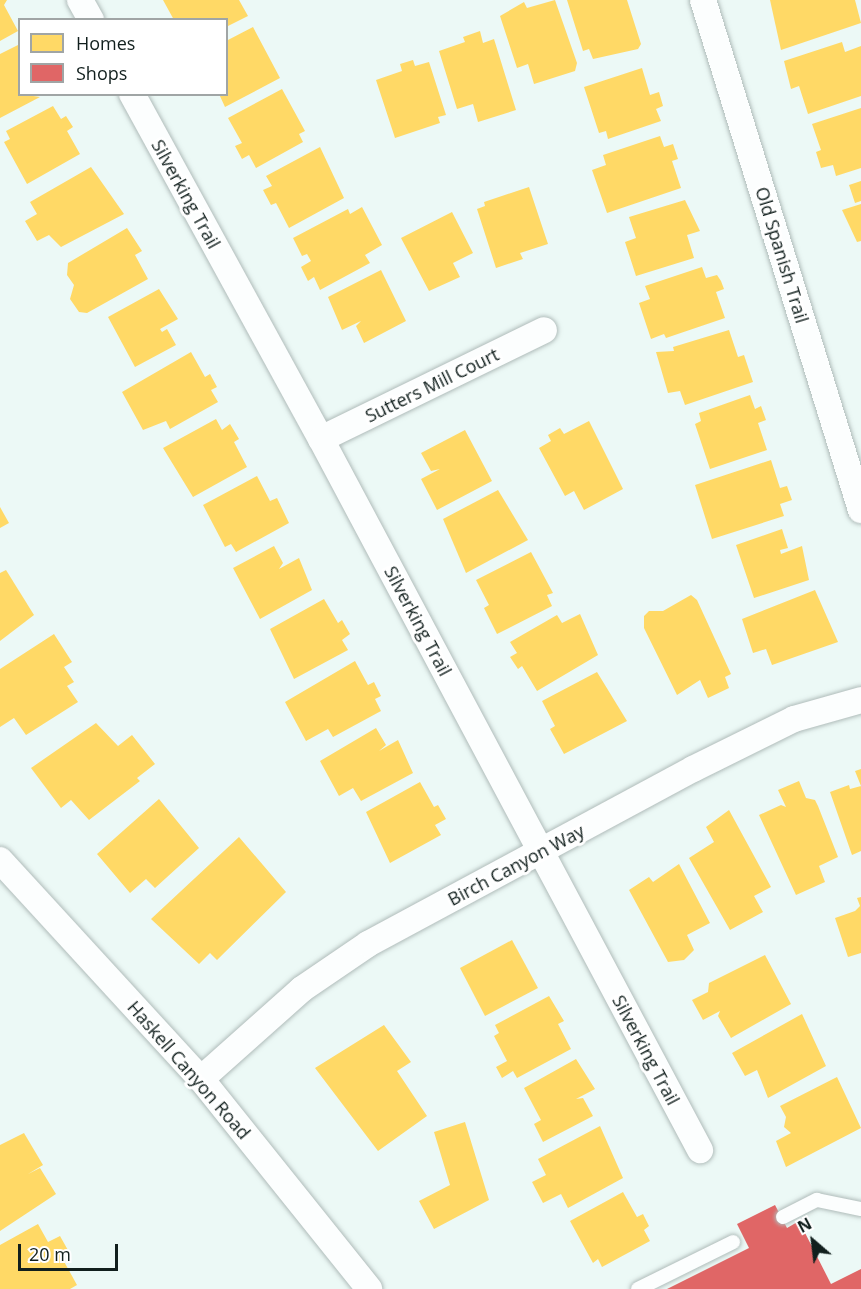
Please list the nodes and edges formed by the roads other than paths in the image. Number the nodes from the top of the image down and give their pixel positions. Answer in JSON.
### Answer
{"nodes":[{"id":1,"x":80,"y":0,"type":"edge"},
{"id":2,"x":703,"y":0,"type":"edge"},
{"id":3,"x":90,"y":18,"type":"edge"},
{"id":4,"x":133,"y":96,"type":"edge"},
{"id":5,"x":544,"y":330,"type":"dead end"},
{"id":6,"x":321,"y":439,"type":"junction"},
{"id":7,"x":861,"y":510,"type":"edge"},
{"id":8,"x":861,"y":700,"type":"edge"},
{"id":9,"x":541,"y":851,"type":"junction"},
{"id":10,"x":0,"y":860,"type":"edge"},
{"id":11,"x":201,"y":1079,"type":"junction"},
{"id":12,"x":700,"y":1150,"type":"dead end"},
{"id":13,"x":861,"y":1209,"type":"edge"},
{"id":14,"x":783,"y":1217,"type":"dead end"},
{"id":15,"x":733,"y":1242,"type":"dead end"},
{"id":16,"x":369,"y":1289,"type":"edge"},
{"id":17,"x":638,"y":1289,"type":"edge"}],
"edges":[{"from":1,"to":3,"type":"street"},
{"from":2,"to":7,"type":"street","name":"Old Spanish Trail"},
{"from":4,"to":6,"type":"street","name":"Silverking Trail"},
{"from":5,"to":6,"type":"street","name":"Sutters Mill Court"},
{"from":6,"to":9,"type":"street","name":"Silverking Trail"},
{"from":8,"to":9,"type":"street","name":"Birch Canyon Way"},
{"from":9,"to":11,"type":"street","name":"Birch Canyon Way"},
{"from":9,"to":12,"type":"street","name":"Silverking Trail"},
{"from":10,"to":11,"type":"street","name":"Haskell Canyon Road"},
{"from":11,"to":16,"type":"street","name":"Haskell Canyon Road"},
{"from":13,"to":14,"type":"lane"},
{"from":15,"to":17,"type":"lane"}]}
